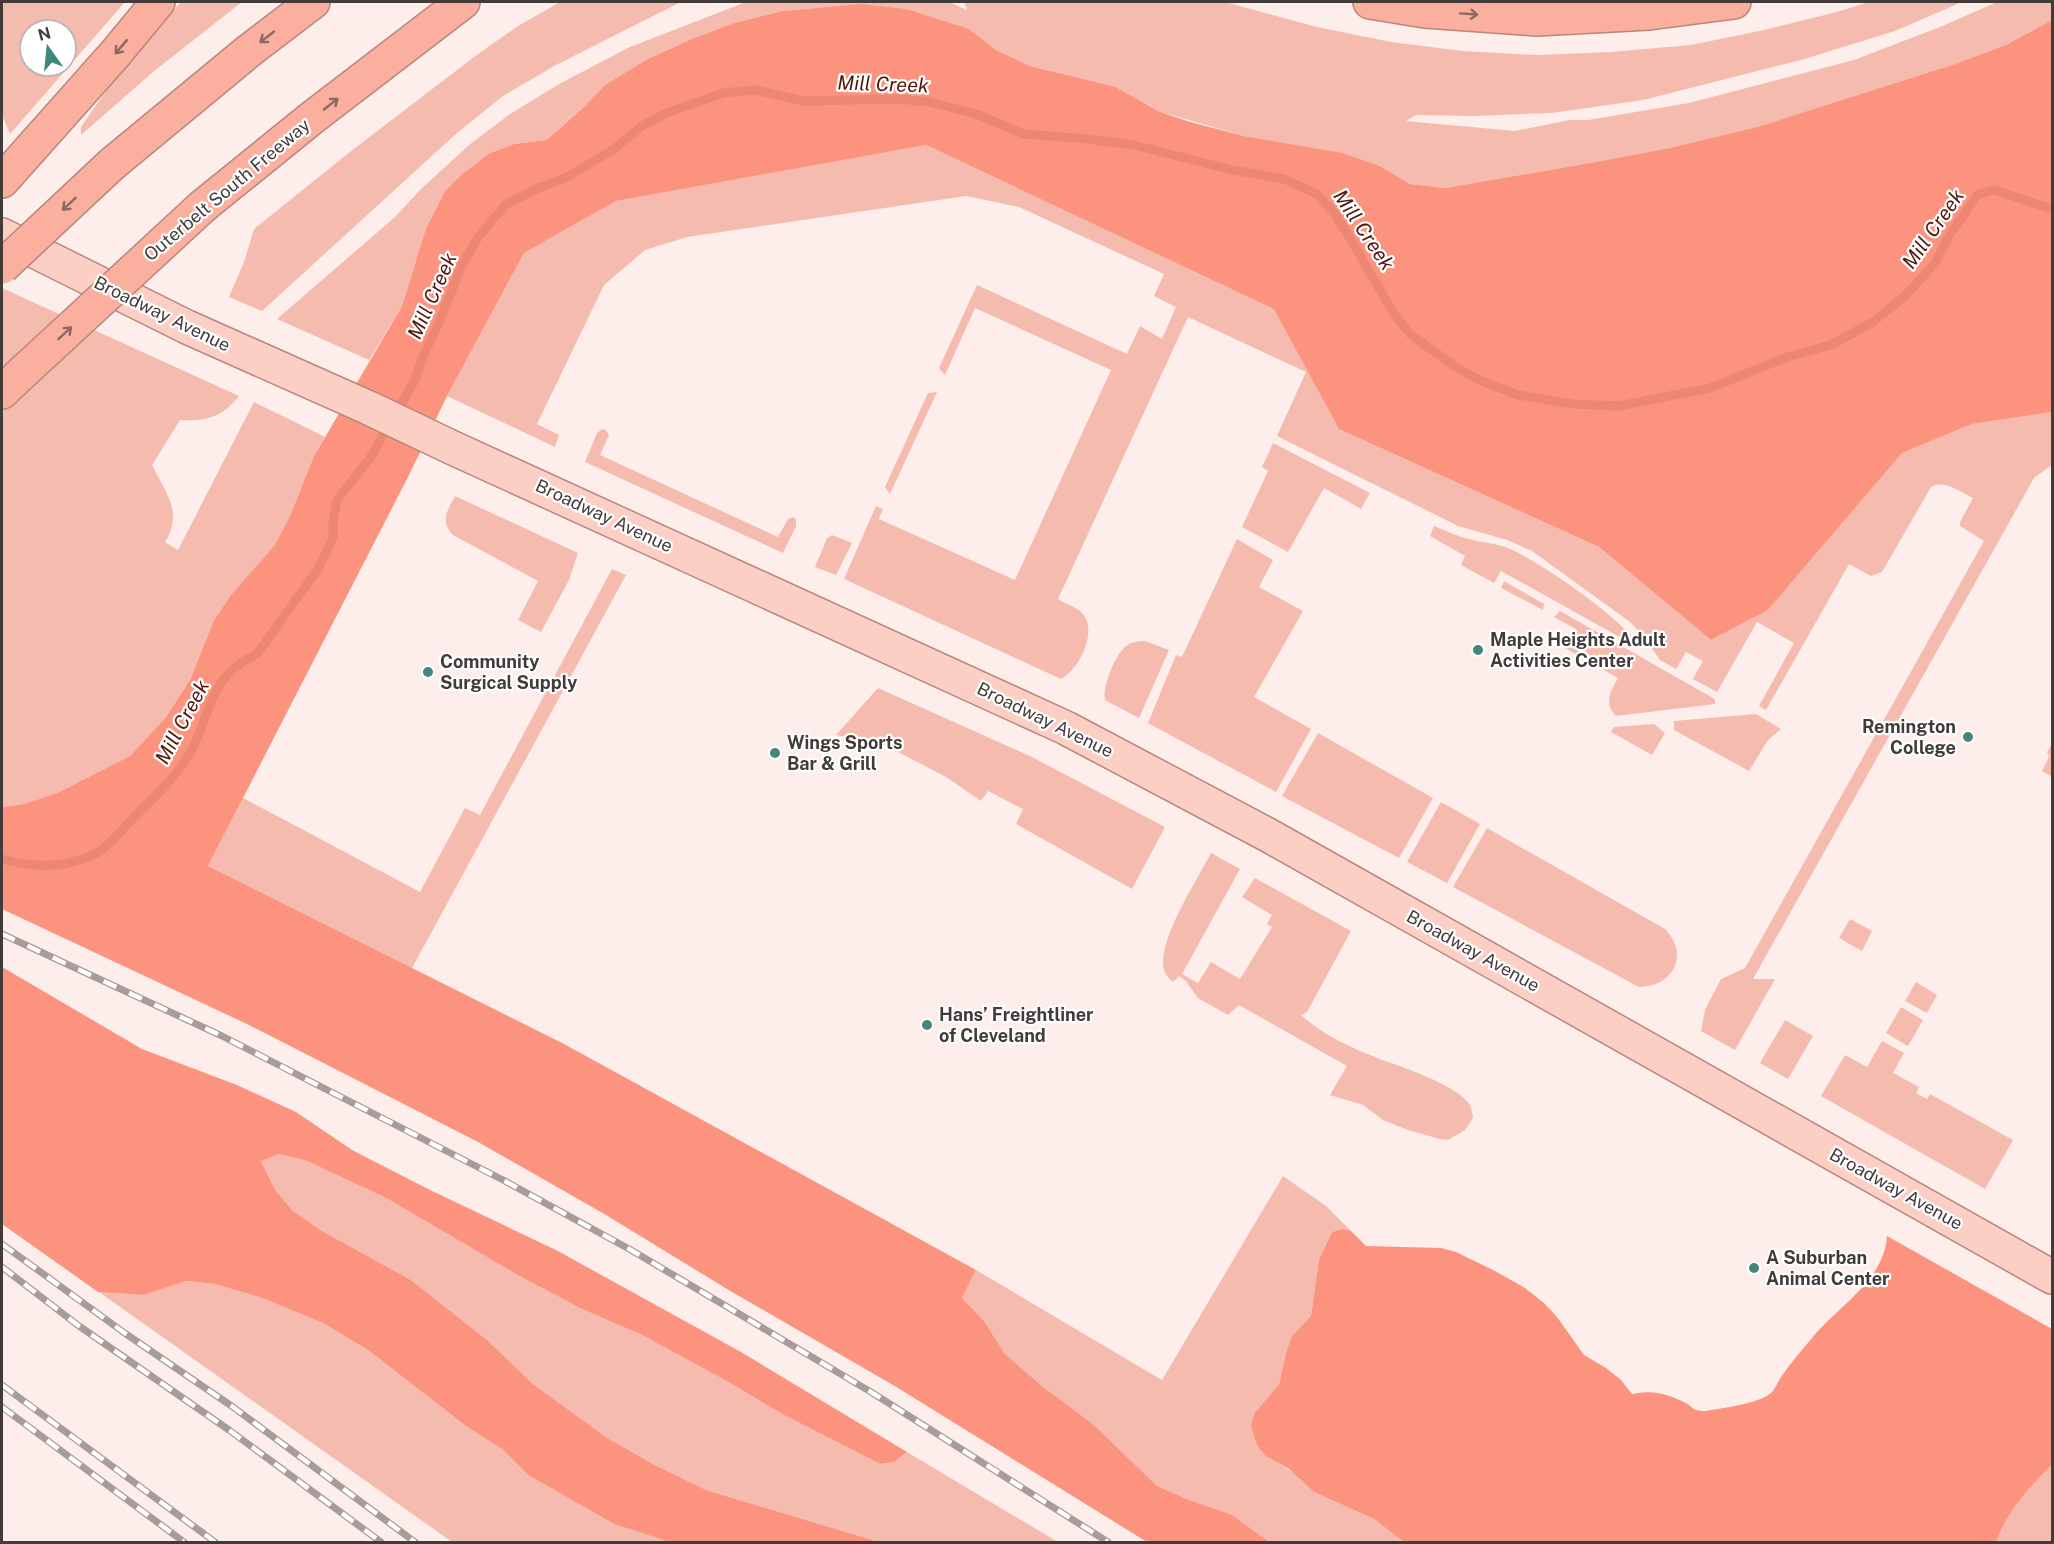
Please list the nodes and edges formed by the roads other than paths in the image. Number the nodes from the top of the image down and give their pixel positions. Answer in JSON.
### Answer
{"nodes":[{"id":1,"x":158,"y":2,"type":"edge"},
{"id":2,"x":313,"y":2,"type":"edge"},
{"id":3,"x":464,"y":2,"type":"edge"},
{"id":4,"x":1370,"y":2,"type":"edge"},
{"id":5,"x":1734,"y":2,"type":"edge"},
{"id":6,"x":2,"y":182,"type":"edge"},
{"id":7,"x":2,"y":235,"type":"edge"},
{"id":8,"x":2,"y":267,"type":"edge"},
{"id":9,"x":12,"y":383,"type":"edge"},
{"id":10,"x":2052,"y":1277,"type":"edge"}],
"edges":[{"from":1,"to":6,"type":"highway","one_way":true},
{"from":2,"to":8,"type":"highway","one_way":true,"bridge":true},
{"from":9,"to":3,"type":"highway","name":"Outerbelt South Freeway","one_way":true,"bridge":true},
{"from":4,"to":5,"type":"highway","one_way":true},
{"from":7,"to":10,"type":"main road","name":"Broadway Avenue"}]}
